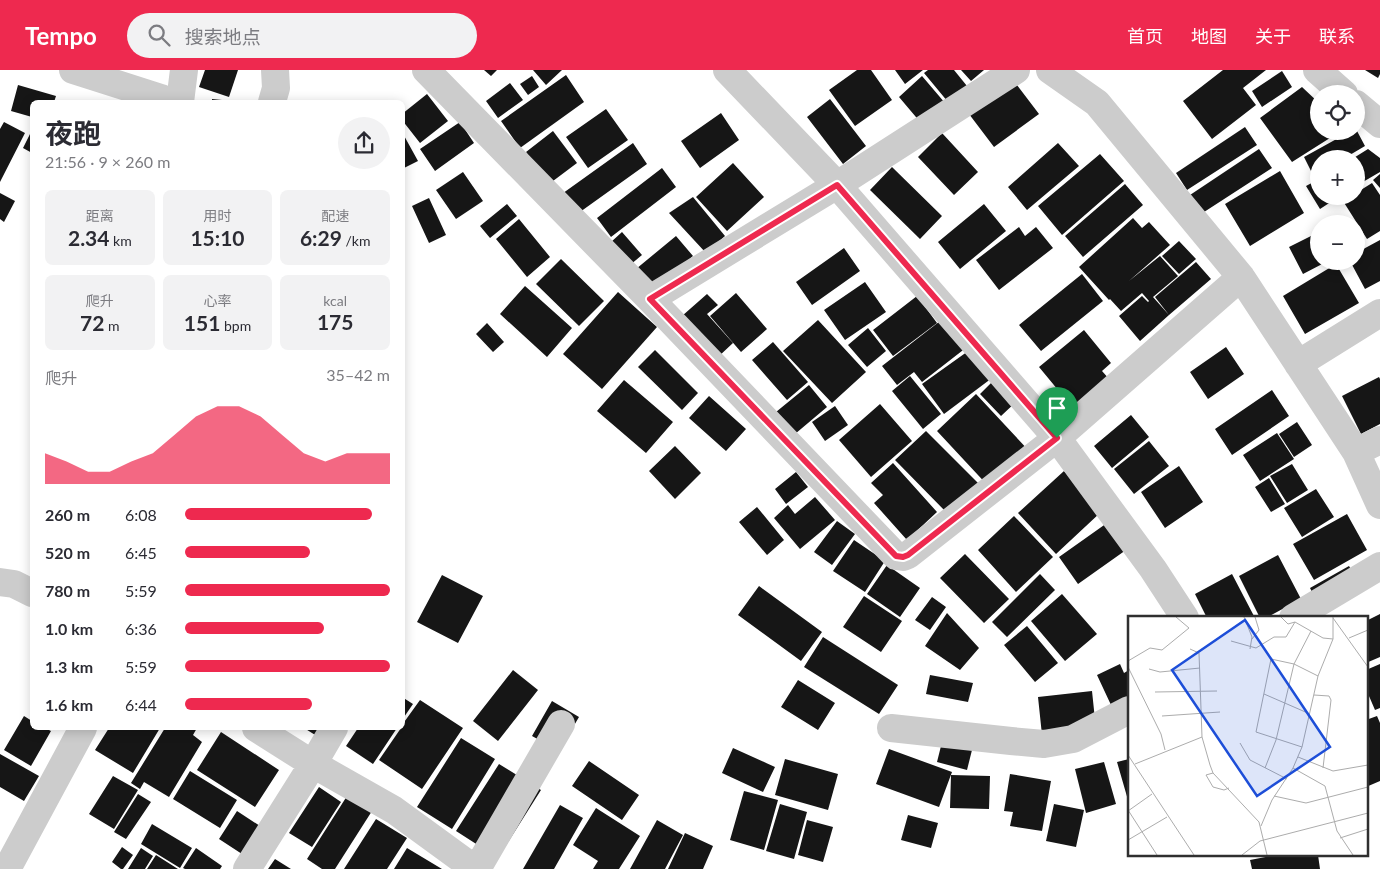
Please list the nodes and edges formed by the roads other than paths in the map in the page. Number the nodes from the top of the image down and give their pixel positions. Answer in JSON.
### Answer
{"nodes":[{"id":1,"x":73,"y":70,"type":"edge"},
{"id":2,"x":184,"y":70,"type":"edge"},
{"id":3,"x":275,"y":70,"type":"edge"},
{"id":4,"x":426,"y":70,"type":"edge"},
{"id":5,"x":727,"y":70,"type":"edge"},
{"id":6,"x":1016,"y":70,"type":"edge"},
{"id":7,"x":1050,"y":70,"type":"edge"},
{"id":8,"x":1317,"y":70,"type":"edge"},
{"id":9,"x":1334,"y":85,"type":"edge"},
{"id":10,"x":166,"y":100,"type":"edge"},
{"id":11,"x":180,"y":100,"type":"edge"},
{"id":12,"x":273,"y":100,"type":"edge"},
{"id":13,"x":1365,"y":112,"type":"edge"},
{"id":14,"x":1380,"y":124,"type":"edge"},
{"id":15,"x":837,"y":185,"type":"junction"},
{"id":16,"x":1241,"y":277,"type":"junction"},
{"id":17,"x":650,"y":299,"type":"junction"},
{"id":18,"x":1380,"y":313,"type":"edge"},
{"id":19,"x":1298,"y":364,"type":"junction"},
{"id":20,"x":1057,"y":438,"type":"junction"},
{"id":21,"x":1380,"y":440,"type":"edge"},
{"id":22,"x":1356,"y":452,"type":"junction"},
{"id":23,"x":1380,"y":504,"type":"edge"},
{"id":24,"x":1380,"y":566,"type":"edge"},
{"id":25,"x":0,"y":582,"type":"edge"},
{"id":26,"x":30,"y":591,"type":"edge"},
{"id":27,"x":1184,"y":616,"type":"edge"},
{"id":28,"x":1295,"y":616,"type":"edge"},
{"id":29,"x":1128,"y":711,"type":"edge"},
{"id":30,"x":561,"y":724,"type":"dead end"},
{"id":31,"x":891,"y":728,"type":"dead end"},
{"id":32,"x":82,"y":730,"type":"edge"},
{"id":33,"x":259,"y":730,"type":"edge"},
{"id":34,"x":333,"y":730,"type":"edge"},
{"id":35,"x":313,"y":764,"type":"junction"},
{"id":36,"x":8,"y":869,"type":"edge"},
{"id":37,"x":247,"y":869,"type":"edge"},
{"id":38,"x":476,"y":869,"type":"edge"}],
"edges":[{"from":1,"to":10,"type":"street"},
{"from":2,"to":11,"type":"street"},
{"from":3,"to":12,"type":"street"},
{"from":4,"to":17,"type":"street"},
{"from":5,"to":15,"type":"street"},
{"from":6,"to":15,"type":"street"},
{"from":7,"to":16,"type":"street"},
{"from":8,"to":9,"type":"street"},
{"from":13,"to":14,"type":"street"},
{"from":15,"to":17,"type":"street"},
{"from":15,"to":20,"type":"street"},
{"from":16,"to":19,"type":"street"},
{"from":16,"to":20,"type":"street"},
{"from":17,"to":20,"type":"street"},
{"from":18,"to":19,"type":"street"},
{"from":19,"to":22,"type":"street"},
{"from":20,"to":27,"type":"street"},
{"from":21,"to":22,"type":"street"},
{"from":22,"to":23,"type":"street"},
{"from":24,"to":28,"type":"street"},
{"from":25,"to":26,"type":"street"},
{"from":29,"to":31,"type":"street"},
{"from":30,"to":38,"type":"street"},
{"from":32,"to":36,"type":"street"},
{"from":33,"to":35,"type":"street"},
{"from":34,"to":35,"type":"street"},
{"from":35,"to":37,"type":"street"},
{"from":35,"to":38,"type":"street"}]}
